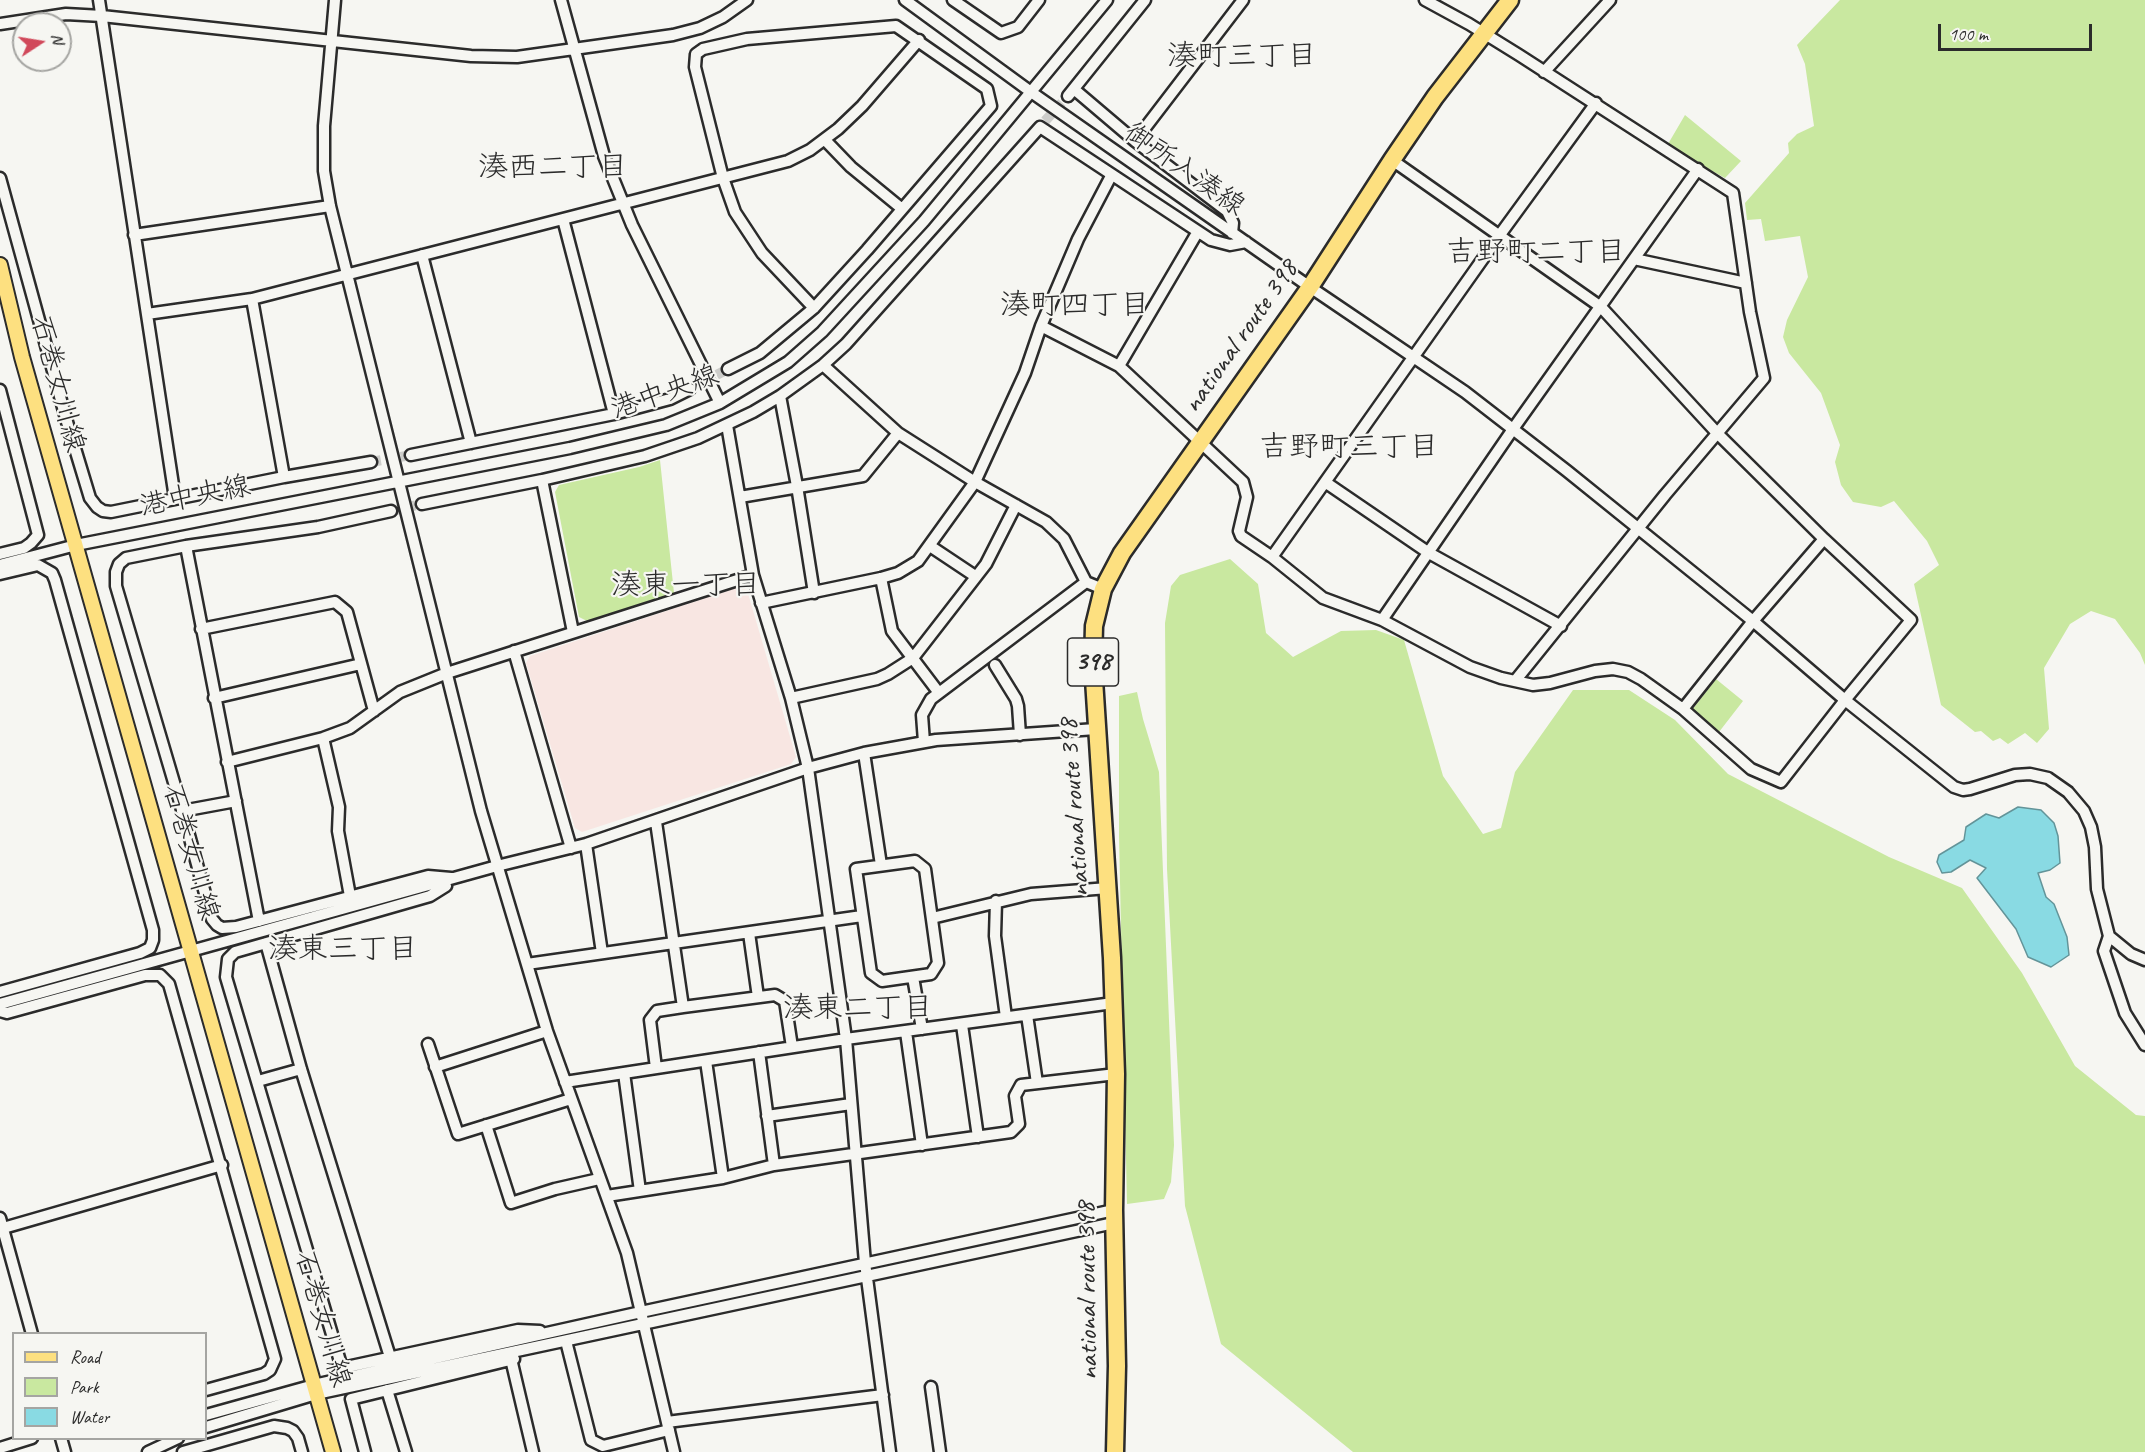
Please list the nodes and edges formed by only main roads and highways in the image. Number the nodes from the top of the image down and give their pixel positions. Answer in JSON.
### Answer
{"nodes":[{"id":1,"x":1510,"y":0,"type":"edge"},
{"id":2,"x":0,"y":264,"type":"edge"},
{"id":3,"x":333,"y":1452,"type":"edge"},
{"id":4,"x":1115,"y":1452,"type":"edge"}],
"edges":[{"from":1,"to":4,"type":"highway","name":"national route 398","number":"398"},
{"from":2,"to":3,"type":"main road","name":"石巻女川線"}]}
